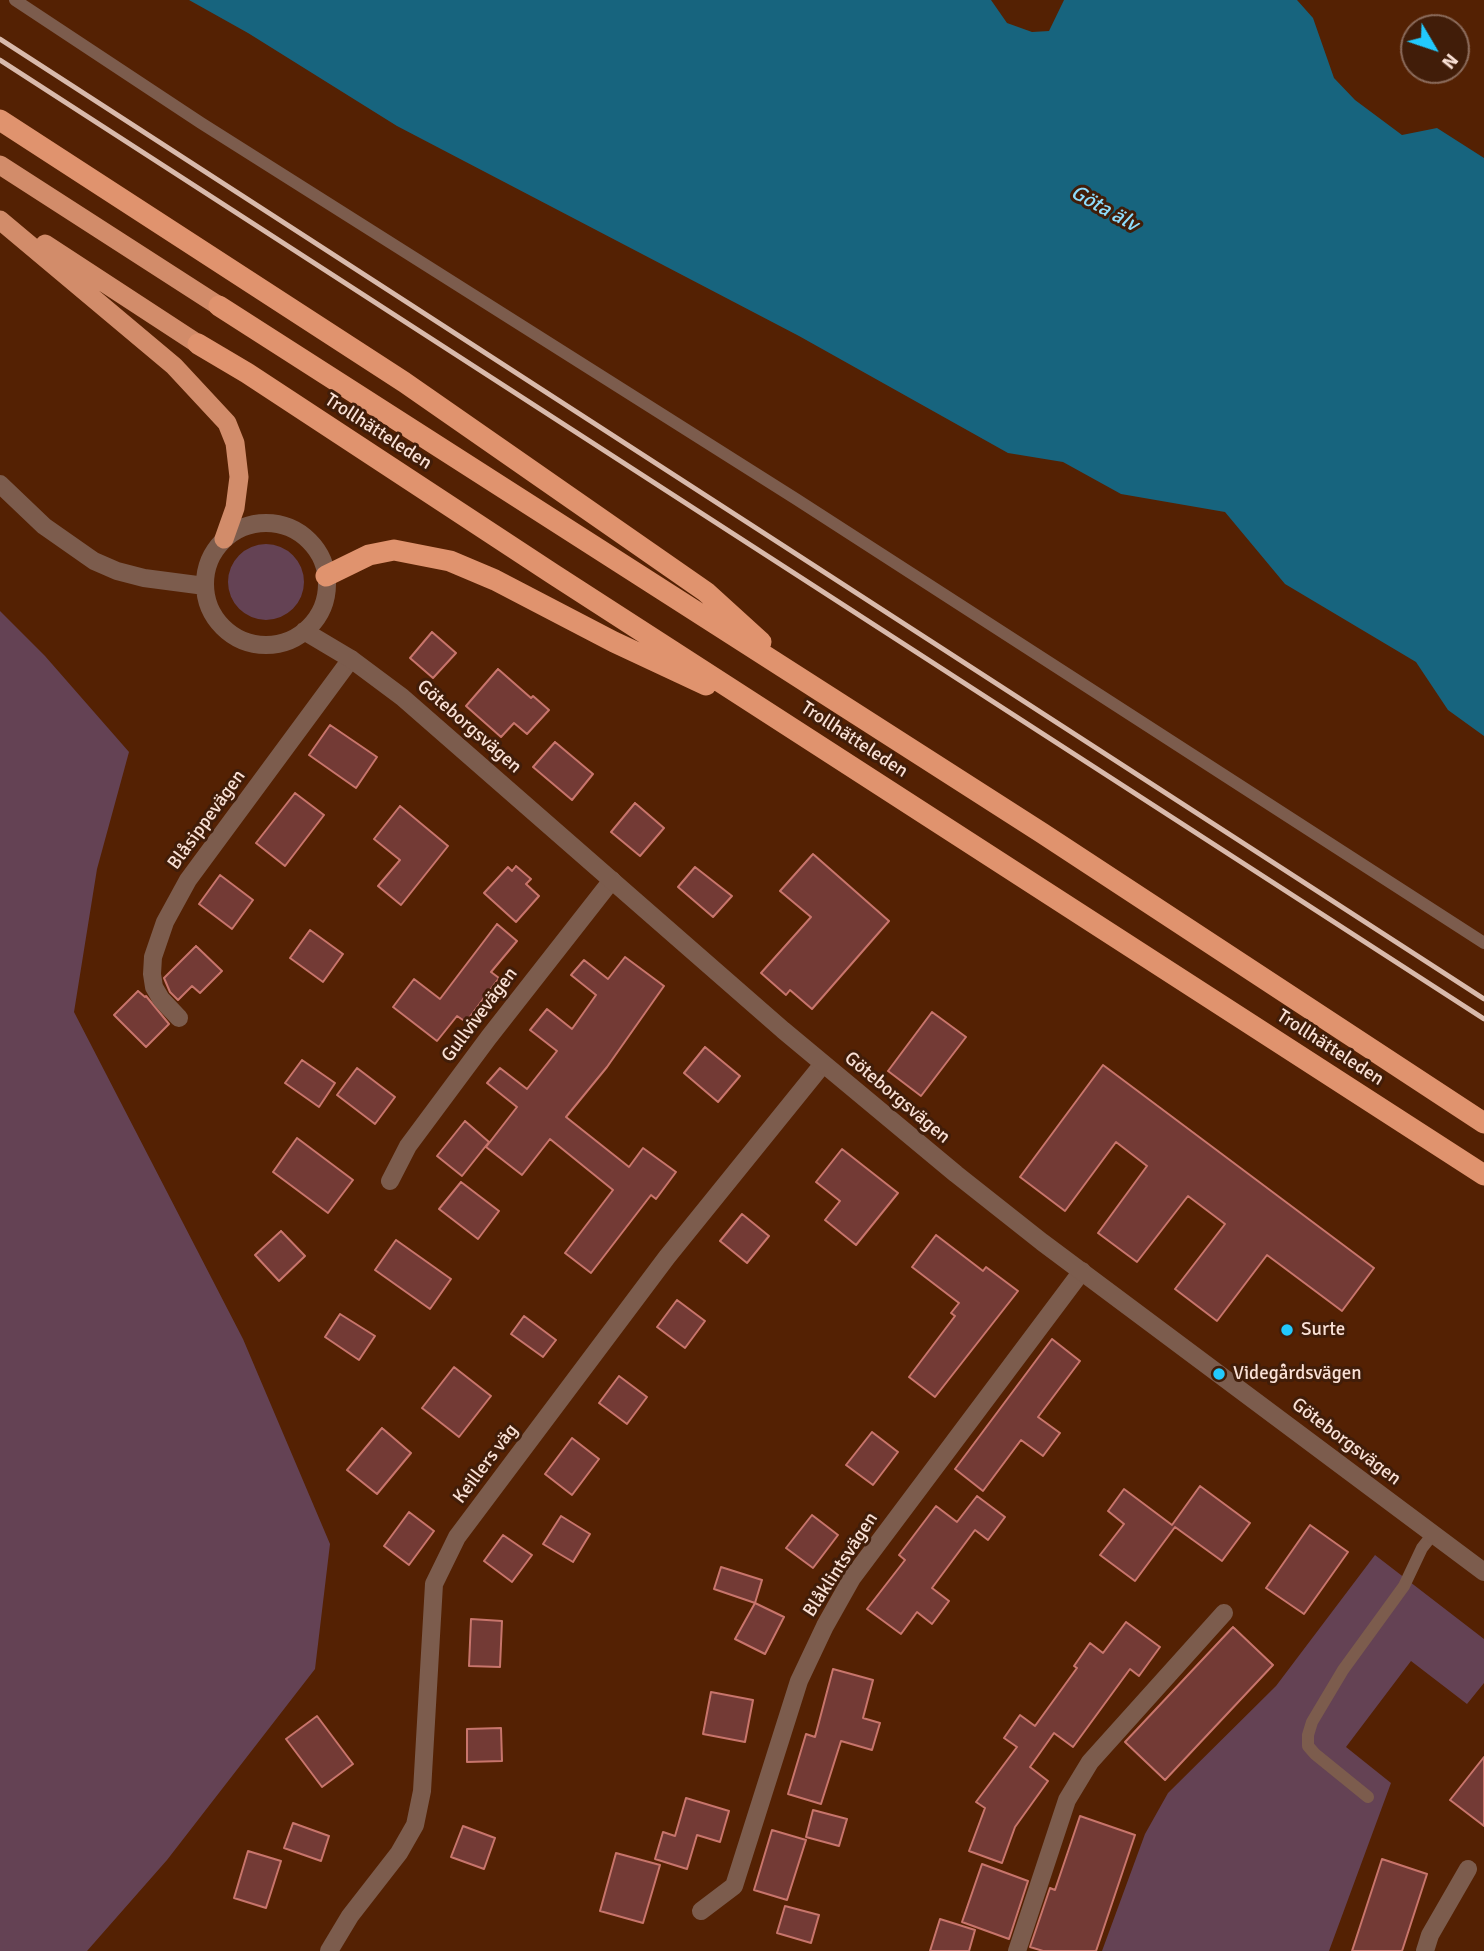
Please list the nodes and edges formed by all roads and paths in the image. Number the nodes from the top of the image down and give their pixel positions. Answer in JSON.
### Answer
{"nodes":[{"id":1,"x":15,"y":0,"type":"edge"},
{"id":2,"x":0,"y":120,"type":"edge"},
{"id":3,"x":0,"y":165,"type":"edge"},
{"id":4,"x":0,"y":217,"type":"edge"},
{"id":5,"x":219,"y":306,"type":"joint"},
{"id":6,"x":198,"y":344,"type":"joint"},
{"id":7,"x":0,"y":484,"type":"edge"},
{"id":8,"x":224,"y":539,"type":"junction"},
{"id":9,"x":327,"y":576,"type":"junction"},
{"id":10,"x":205,"y":586,"type":"junction"},
{"id":11,"x":304,"y":631,"type":"junction"},
{"id":12,"x":351,"y":659,"type":"junction"},
{"id":13,"x":810,"y":685,"type":"junction"},
{"id":14,"x":783,"y":721,"type":"junction"},
{"id":15,"x":612,"y":880,"type":"junction"},
{"id":16,"x":1484,"y":943,"type":"edge"},
{"id":17,"x":179,"y":1018,"type":"dead end"},
{"id":18,"x":822,"y":1064,"type":"junction"},
{"id":19,"x":1484,"y":1123,"type":"edge"},
{"id":20,"x":1484,"y":1175,"type":"edge"},
{"id":21,"x":390,"y":1181,"type":"dead end"},
{"id":22,"x":1082,"y":1271,"type":"junction"},
{"id":23,"x":1433,"y":1534,"type":"junction"},
{"id":24,"x":1484,"y":1572,"type":"edge"},
{"id":25,"x":1224,"y":1614,"type":"dead end"},
{"id":26,"x":1368,"y":1797,"type":"dead end"},
{"id":27,"x":1468,"y":1868,"type":"dead end"},
{"id":28,"x":701,"y":1911,"type":"dead end"},
{"id":29,"x":329,"y":1951,"type":"edge"},
{"id":30,"x":1017,"y":1951,"type":"edge"},
{"id":31,"x":1425,"y":1951,"type":"edge"}],
"edges":[{"from":1,"to":16,"type":"lane"},
{"from":2,"to":13,"type":"highway"},
{"from":3,"to":5,"type":"highway"},
{"from":4,"to":6,"type":"highway"},
{"from":4,"to":8,"type":"highway"},
{"from":5,"to":13,"type":"highway","name":"Trollhätteleden"},
{"from":6,"to":14,"type":"highway","name":"Trollhätteleden"},
{"from":7,"to":10,"type":"street"},
{"from":8,"to":9,"type":"street"},
{"from":8,"to":10,"type":"street"},
{"from":9,"to":11,"type":"street"},
{"from":9,"to":14,"type":"highway"},
{"from":10,"to":11,"type":"street"},
{"from":11,"to":12,"type":"street","name":"Göteborgsvägen"},
{"from":12,"to":15,"type":"street","name":"Göteborgsvägen"},
{"from":12,"to":17,"type":"street","name":"Blåsippevägen"},
{"from":13,"to":19,"type":"highway","name":"Trollhätteleden"},
{"from":14,"to":20,"type":"highway","name":"Trollhätteleden"},
{"from":15,"to":18,"type":"street","name":"Göteborgsvägen"},
{"from":15,"to":21,"type":"street","name":"Gullvivevägen"},
{"from":18,"to":22,"type":"street","name":"Göteborgsvägen"},
{"from":18,"to":29,"type":"street","name":"Keillers väg"},
{"from":22,"to":23,"type":"street","name":"Göteborgsvägen"},
{"from":22,"to":28,"type":"street","name":"Blåklintsvägen"},
{"from":23,"to":24,"type":"street","name":"Göteborgsvägen"},
{"from":23,"to":26,"type":"lane"},
{"from":25,"to":30,"type":"street"},
{"from":27,"to":31,"type":"street"}]}
